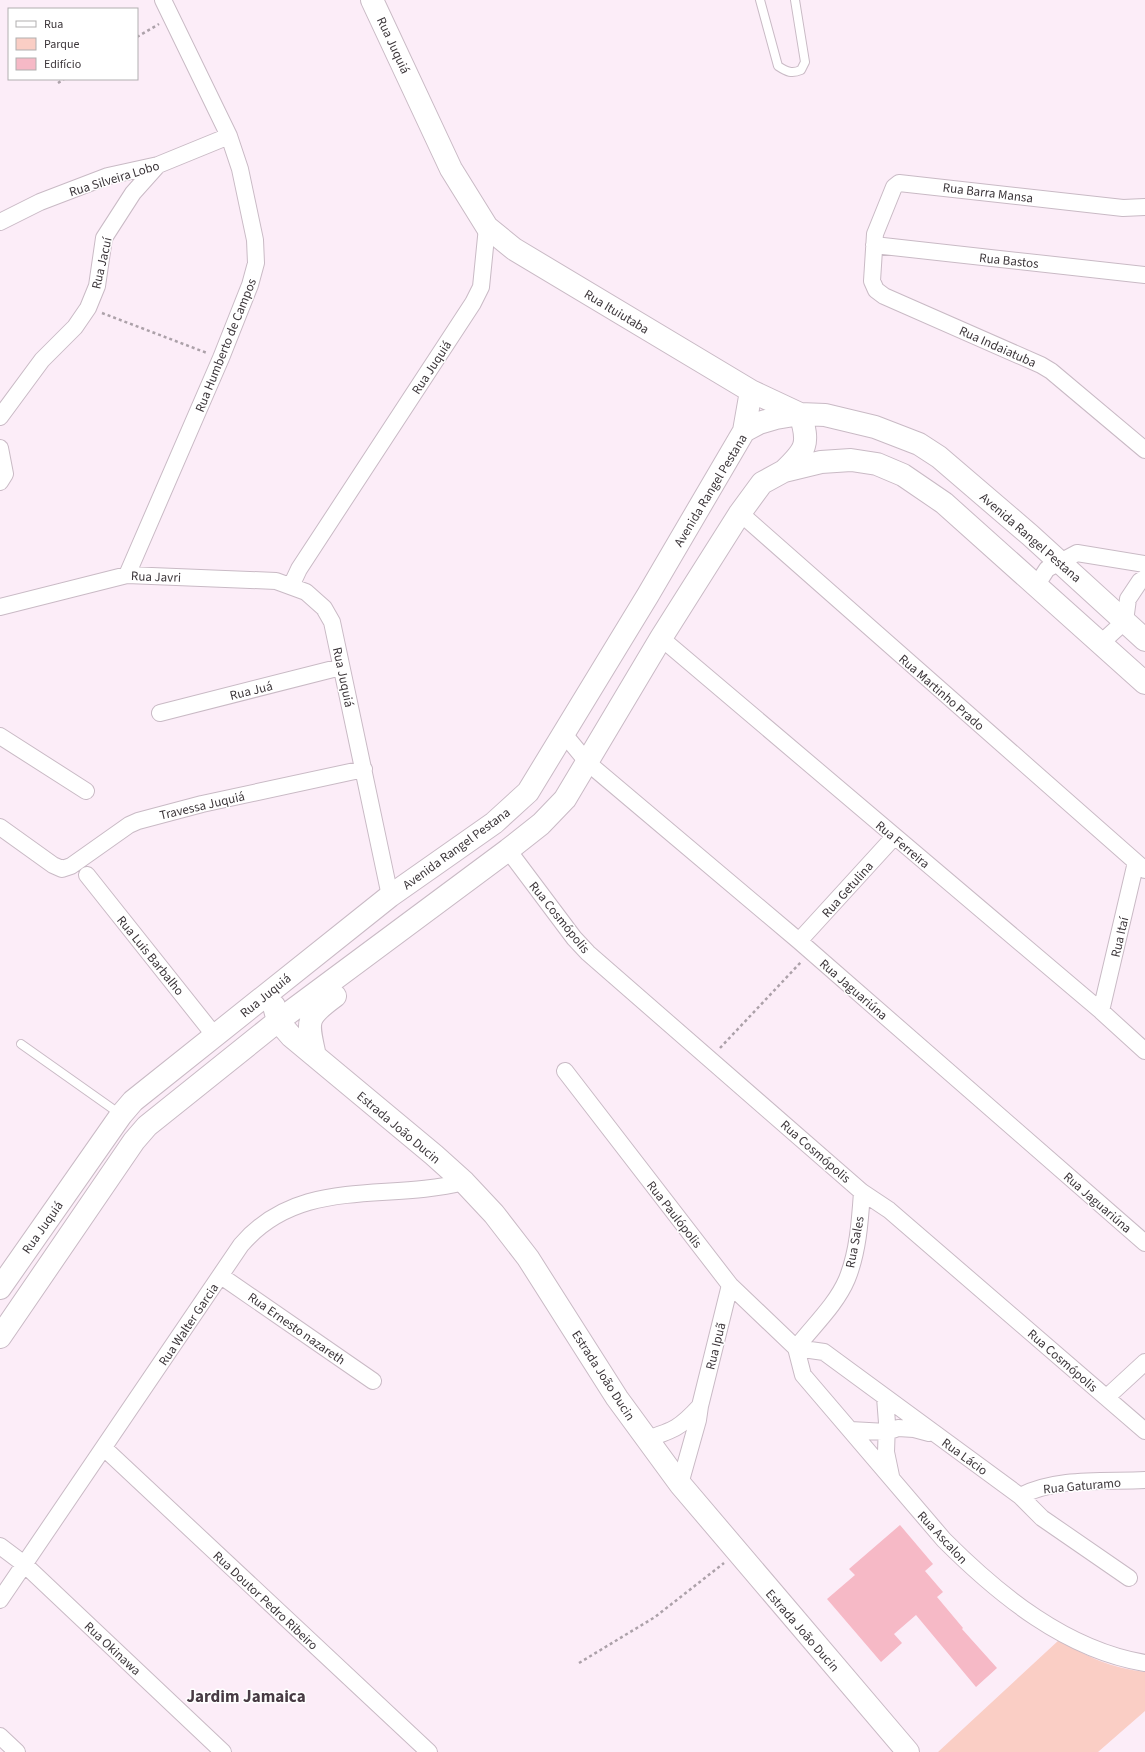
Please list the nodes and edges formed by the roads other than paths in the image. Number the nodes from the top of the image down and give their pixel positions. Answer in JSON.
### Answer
{"nodes":[{"id":1,"x":162,"y":0,"type":"edge"},
{"id":2,"x":372,"y":0,"type":"edge"},
{"id":3,"x":760,"y":0,"type":"edge"},
{"id":4,"x":795,"y":0,"type":"edge"},
{"id":5,"x":228,"y":136,"type":"junction"},
{"id":6,"x":158,"y":165,"type":"junction"},
{"id":7,"x":1145,"y":207,"type":"edge"},
{"id":8,"x":0,"y":222,"type":"edge"},
{"id":9,"x":487,"y":227,"type":"junction"},
{"id":10,"x":874,"y":245,"type":"junction"},
{"id":11,"x":1145,"y":275,"type":"edge"},
{"id":12,"x":751,"y":391,"type":"junction"},
{"id":13,"x":800,"y":414,"type":"junction"},
{"id":14,"x":0,"y":417,"type":"edge"},
{"id":15,"x":744,"y":431,"type":"junction"},
{"id":16,"x":0,"y":448,"type":"edge"},
{"id":17,"x":1145,"y":450,"type":"edge"},
{"id":18,"x":784,"y":471,"type":"junction"},
{"id":19,"x":0,"y":482,"type":"edge"},
{"id":20,"x":740,"y":514,"type":"junction"},
{"id":21,"x":1059,"y":561,"type":"junction"},
{"id":22,"x":1145,"y":564,"type":"edge"},
{"id":23,"x":128,"y":575,"type":"junction"},
{"id":24,"x":1145,"y":578,"type":"edge"},
{"id":25,"x":291,"y":586,"type":"junction"},
{"id":26,"x":1036,"y":586,"type":"junction"},
{"id":27,"x":0,"y":607,"type":"edge"},
{"id":28,"x":1125,"y":621,"type":"junction"},
{"id":29,"x":660,"y":638,"type":"junction"},
{"id":30,"x":1145,"y":640,"type":"edge"},
{"id":31,"x":1101,"y":643,"type":"junction"},
{"id":32,"x":341,"y":667,"type":"junction"},
{"id":33,"x":1145,"y":683,"type":"edge"},
{"id":34,"x":160,"y":713,"type":"dead end"},
{"id":35,"x":564,"y":734,"type":"junction"},
{"id":36,"x":0,"y":736,"type":"edge"},
{"id":37,"x":588,"y":763,"type":"junction"},
{"id":38,"x":364,"y":769,"type":"junction"},
{"id":39,"x":86,"y":791,"type":"dead end"},
{"id":40,"x":0,"y":826,"type":"edge"},
{"id":41,"x":894,"y":837,"type":"junction"},
{"id":42,"x":508,"y":850,"type":"junction"},
{"id":43,"x":1141,"y":866,"type":"edge"},
{"id":44,"x":87,"y":875,"type":"dead end"},
{"id":45,"x":390,"y":896,"type":"junction"},
{"id":46,"x":383,"y":944,"type":"junction"},
{"id":47,"x":805,"y":946,"type":"junction"},
{"id":48,"x":284,"y":980,"type":"junction"},
{"id":49,"x":1101,"y":1011,"type":"junction"},
{"id":50,"x":278,"y":1021,"type":"junction"},
{"id":51,"x":215,"y":1036,"type":"junction"},
{"id":52,"x":21,"y":1044,"type":"dead end"},
{"id":53,"x":1145,"y":1051,"type":"edge"},
{"id":54,"x":315,"y":1056,"type":"junction"},
{"id":55,"x":566,"y":1071,"type":"dead end"},
{"id":56,"x":121,"y":1115,"type":"junction"},
{"id":57,"x":464,"y":1182,"type":"junction"},
{"id":58,"x":862,"y":1192,"type":"junction"},
{"id":59,"x":1145,"y":1243,"type":"edge"},
{"id":60,"x":220,"y":1276,"type":"junction"},
{"id":61,"x":1,"y":1285,"type":"edge"},
{"id":62,"x":730,"y":1286,"type":"junction"},
{"id":63,"x":26,"y":1300,"type":"junction"},
{"id":64,"x":0,"y":1337,"type":"edge"},
{"id":65,"x":796,"y":1348,"type":"junction"},
{"id":66,"x":1145,"y":1362,"type":"edge"},
{"id":67,"x":373,"y":1381,"type":"dead end"},
{"id":68,"x":885,"y":1397,"type":"junction"},
{"id":69,"x":1107,"y":1397,"type":"junction"},
{"id":70,"x":700,"y":1406,"type":"junction"},
{"id":71,"x":850,"y":1430,"type":"junction"},
{"id":72,"x":1145,"y":1431,"type":"edge"},
{"id":73,"x":886,"y":1432,"type":"junction"},
{"id":74,"x":936,"y":1435,"type":"junction"},
{"id":75,"x":647,"y":1439,"type":"junction"},
{"id":76,"x":104,"y":1448,"type":"junction"},
{"id":77,"x":891,"y":1478,"type":"junction"},
{"id":78,"x":1145,"y":1480,"type":"edge"},
{"id":79,"x":680,"y":1484,"type":"junction"},
{"id":80,"x":1020,"y":1496,"type":"junction"},
{"id":81,"x":0,"y":1546,"type":"edge"},
{"id":82,"x":24,"y":1564,"type":"junction"},
{"id":83,"x":1129,"y":1578,"type":"dead end"},
{"id":84,"x":0,"y":1600,"type":"edge"},
{"id":85,"x":1145,"y":1663,"type":"edge"},
{"id":86,"x":0,"y":1736,"type":"edge"},
{"id":87,"x":17,"y":1752,"type":"edge"},
{"id":88,"x":223,"y":1752,"type":"edge"},
{"id":89,"x":429,"y":1752,"type":"edge"},
{"id":90,"x":908,"y":1752,"type":"edge"}],
"edges":[{"from":1,"to":5,"type":"street","name":"Rua Humberto de Campos"},
{"from":2,"to":9,"type":"main road","name":"Rua Juquiá"},
{"from":3,"to":4,"type":"lane"},
{"from":5,"to":6,"type":"street","name":"Rua Silveira Lobo"},
{"from":5,"to":23,"type":"street","name":"Rua Humberto de Campos"},
{"from":6,"to":8,"type":"street","name":"Rua Silveira Lobo"},
{"from":6,"to":14,"type":"street","name":"Rua Jacuí"},
{"from":7,"to":10,"type":"street","name":"Rua Barra Mansa"},
{"from":9,"to":12,"type":"main road","name":"Rua Ituiutaba"},
{"from":9,"to":25,"type":"street","name":"Rua Juquiá"},
{"from":10,"to":11,"type":"street","name":"Rua Bastos"},
{"from":10,"to":17,"type":"street","name":"Rua Indaiatuba"},
{"from":12,"to":13,"type":"main road","name":"Rua Ituiutaba"},
{"from":12,"to":15,"type":"main road"},
{"from":13,"to":15,"type":"main road","name":"Avenida Rangel Pestana"},
{"from":13,"to":18,"type":"main road"},
{"from":13,"to":21,"type":"main road","name":"Avenida Rangel Pestana"},
{"from":15,"to":35,"type":"main road","name":"Avenida Rangel Pestana"},
{"from":16,"to":19,"type":"street"},
{"from":18,"to":20,"type":"main road"},
{"from":18,"to":26,"type":"main road"},
{"from":20,"to":29,"type":"main road"},
{"from":20,"to":43,"type":"street","name":"Rua Martinho Prado"},
{"from":21,"to":22,"type":"street"},
{"from":21,"to":26,"type":"street"},
{"from":21,"to":28,"type":"main road","name":"Avenida Rangel Pestana"},
{"from":23,"to":25,"type":"street","name":"Rua Javri"},
{"from":23,"to":27,"type":"street","name":"Rua Javri"},
{"from":24,"to":28,"type":"street"},
{"from":25,"to":32,"type":"street","name":"Rua Juquiá"},
{"from":26,"to":31,"type":"main road"},
{"from":28,"to":30,"type":"main road","name":"Avenida Rangel Pestana"},
{"from":28,"to":31,"type":"street"},
{"from":29,"to":37,"type":"main road"},
{"from":29,"to":41,"type":"street","name":"Rua Ferreira"},
{"from":31,"to":33,"type":"main road"},
{"from":32,"to":34,"type":"street","name":"Rua Juá"},
{"from":32,"to":38,"type":"street","name":"Rua Juquiá"},
{"from":35,"to":37,"type":"street","name":"Rua Jaguariúna"},
{"from":35,"to":45,"type":"main road","name":"Avenida Rangel Pestana"},
{"from":36,"to":39,"type":"street"},
{"from":37,"to":42,"type":"main road"},
{"from":37,"to":47,"type":"street","name":"Rua Jaguariúna"},
{"from":38,"to":40,"type":"street","name":"Travessa Juquiá"},
{"from":38,"to":45,"type":"street","name":"Rua Juquiá"},
{"from":41,"to":47,"type":"street","name":"Rua Getulina"},
{"from":41,"to":49,"type":"street","name":"Rua Ferreira"},
{"from":42,"to":46,"type":"main road"},
{"from":42,"to":58,"type":"street","name":"Rua Cosmópolis"},
{"from":43,"to":49,"type":"street","name":"Rua Itaí"},
{"from":44,"to":51,"type":"street","name":"Rua Luis Barbalho"},
{"from":45,"to":46,"type":"main road"},
{"from":45,"to":48,"type":"main road","name":"Rua Juquiá"},
{"from":46,"to":50,"type":"main road","name":"Rua Juquiá"},
{"from":46,"to":54,"type":"main road"},
{"from":47,"to":59,"type":"street","name":"Rua Jaguariúna"},
{"from":48,"to":50,"type":"main road"},
{"from":48,"to":51,"type":"main road","name":"Rua Juquiá"},
{"from":49,"to":53,"type":"street","name":"Rua Ferreira"},
{"from":50,"to":54,"type":"main road","name":"Estrada João Ducin"},
{"from":50,"to":63,"type":"main road","name":"Rua Juquiá"},
{"from":51,"to":56,"type":"main road","name":"Rua Juquiá"},
{"from":52,"to":56,"type":"lane"},
{"from":54,"to":57,"type":"main road","name":"Estrada João Ducin"},
{"from":55,"to":62,"type":"street","name":"Rua Paulópolis"},
{"from":56,"to":61,"type":"main road","name":"Rua Juquiá"},
{"from":57,"to":60,"type":"street","name":"Rua Walter Garcia"},
{"from":57,"to":75,"type":"main road","name":"Estrada João Ducin"},
{"from":58,"to":65,"type":"street","name":"Rua Sales"},
{"from":58,"to":69,"type":"street","name":"Rua Cosmópolis"},
{"from":60,"to":67,"type":"street","name":"Rua Ernesto nazareth"},
{"from":60,"to":76,"type":"street","name":"Rua Walter Garcia"},
{"from":61,"to":63,"type":"main road"},
{"from":62,"to":65,"type":"street","name":"Rua Paulópolis"},
{"from":62,"to":70,"type":"street","name":"Rua Ipuã"},
{"from":63,"to":64,"type":"main road","name":"Rua Juquiá"},
{"from":65,"to":68,"type":"street","name":"Rua Lácio"},
{"from":65,"to":71,"type":"street","name":"Rua Ascalon"},
{"from":66,"to":69,"type":"street"},
{"from":68,"to":73,"type":"street"},
{"from":68,"to":74,"type":"street","name":"Rua Lácio"},
{"from":69,"to":72,"type":"street","name":"Rua Cosmópolis"},
{"from":70,"to":75,"type":"street","name":"Rua Ipuã"},
{"from":70,"to":79,"type":"street","name":"Rua Ipuã"},
{"from":71,"to":73,"type":"street"},
{"from":71,"to":77,"type":"street","name":"Rua Ascalon"},
{"from":73,"to":74,"type":"street"},
{"from":73,"to":77,"type":"street"},
{"from":74,"to":80,"type":"street","name":"Rua Lácio"},
{"from":75,"to":79,"type":"main road","name":"Estrada João Ducin"},
{"from":76,"to":82,"type":"street","name":"Rua Walter Garcia"},
{"from":76,"to":89,"type":"street","name":"Rua Doutor Pedro Ribeiro"},
{"from":77,"to":85,"type":"street","name":"Rua Ascalon"},
{"from":78,"to":80,"type":"street","name":"Rua Gaturamo"},
{"from":79,"to":90,"type":"main road","name":"Estrada João Ducin"},
{"from":80,"to":83,"type":"street","name":"Rua Lácio"},
{"from":81,"to":82,"type":"street","name":"Rua Okinawa"},
{"from":82,"to":84,"type":"street","name":"Rua Walter Garcia"},
{"from":82,"to":88,"type":"street","name":"Rua Okinawa"},
{"from":86,"to":87,"type":"street"}]}
